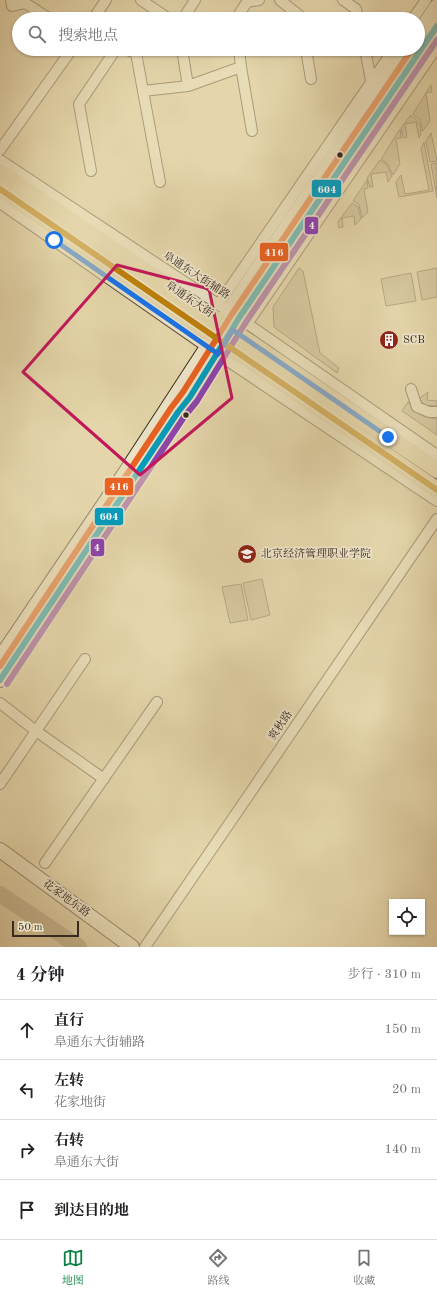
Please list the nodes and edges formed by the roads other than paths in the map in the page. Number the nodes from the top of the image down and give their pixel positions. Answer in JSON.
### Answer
{"nodes":[{"id":1,"x":11,"y":0,"type":"edge"},
{"id":2,"x":106,"y":0,"type":"edge"},
{"id":3,"x":141,"y":0,"type":"edge"},
{"id":4,"x":195,"y":0,"type":"edge"},
{"id":5,"x":259,"y":0,"type":"edge"},
{"id":6,"x":280,"y":0,"type":"edge"},
{"id":7,"x":343,"y":0,"type":"edge"},
{"id":8,"x":426,"y":0,"type":"edge"},
{"id":9,"x":437,"y":6,"type":"edge"},
{"id":10,"x":39,"y":12,"type":"edge"},
{"id":11,"x":98,"y":12,"type":"edge"},
{"id":12,"x":159,"y":12,"type":"edge"},
{"id":13,"x":187,"y":12,"type":"edge"},
{"id":14,"x":241,"y":12,"type":"edge"},
{"id":15,"x":295,"y":12,"type":"edge"},
{"id":16,"x":357,"y":12,"type":"edge"},
{"id":17,"x":418,"y":12,"type":"edge"},
{"id":18,"x":437,"y":26,"type":"edge"},
{"id":19,"x":431,"y":43,"type":"edge"},
{"id":20,"x":425,"y":51,"type":"edge"},
{"id":21,"x":67,"y":56,"type":"edge"},
{"id":22,"x":111,"y":56,"type":"edge"},
{"id":23,"x":137,"y":56,"type":"edge"},
{"id":24,"x":183,"y":56,"type":"edge"},
{"id":25,"x":240,"y":56,"type":"edge"},
{"id":26,"x":307,"y":56,"type":"edge"},
{"id":27,"x":366,"y":56,"type":"edge"},
{"id":28,"x":389,"y":56,"type":"edge"},
{"id":29,"x":403,"y":56,"type":"edge"},
{"id":30,"x":422,"y":56,"type":"edge"},
{"id":31,"x":241,"y":67,"type":"junction"},
{"id":32,"x":311,"y":79,"type":"dead end"},
{"id":33,"x":372,"y":83,"type":"junction"},
{"id":34,"x":188,"y":86,"type":"junction"},
{"id":35,"x":143,"y":91,"type":"junction"},
{"id":36,"x":375,"y":98,"type":"junction"},
{"id":37,"x":252,"y":131,"type":"dead end"},
{"id":38,"x":0,"y":150,"type":"edge"},
{"id":39,"x":0,"y":160,"type":"edge"},
{"id":40,"x":91,"y":171,"type":"dead end"},
{"id":41,"x":0,"y":172,"type":"edge"},
{"id":42,"x":160,"y":182,"type":"dead end"},
{"id":43,"x":0,"y":189,"type":"edge"},
{"id":44,"x":0,"y":203,"type":"edge"},
{"id":45,"x":231,"y":318,"type":"junction"},
{"id":46,"x":216,"y":345,"type":"junction"},
{"id":47,"x":411,"y":389,"type":"dead end"},
{"id":48,"x":437,"y":412,"type":"edge"},
{"id":49,"x":437,"y":455,"type":"edge"},
{"id":50,"x":437,"y":470,"type":"edge"},
{"id":51,"x":437,"y":490,"type":"edge"},
{"id":52,"x":437,"y":501,"type":"edge"},
{"id":53,"x":437,"y":518,"type":"edge"},
{"id":54,"x":0,"y":658,"type":"edge"},
{"id":55,"x":85,"y":659,"type":"dead end"},
{"id":56,"x":0,"y":680,"type":"edge"},
{"id":57,"x":158,"y":702,"type":"dead end"},
{"id":58,"x":0,"y":704,"type":"edge"},
{"id":59,"x":36,"y":731,"type":"junction"},
{"id":60,"x":104,"y":779,"type":"junction"},
{"id":61,"x":0,"y":784,"type":"edge"},
{"id":62,"x":0,"y":850,"type":"edge"},
{"id":63,"x":45,"y":863,"type":"dead end"},
{"id":64,"x":132,"y":947,"type":"edge"},
{"id":65,"x":144,"y":947,"type":"edge"}],
"edges":[{"from":1,"to":10,"type":"street"},
{"from":2,"to":11,"type":"street"},
{"from":3,"to":12,"type":"street"},
{"from":4,"to":13,"type":"street"},
{"from":5,"to":14,"type":"street"},
{"from":6,"to":15,"type":"street"},
{"from":7,"to":16,"type":"street"},
{"from":8,"to":17,"type":"street"},
{"from":9,"to":19,"type":"main road"},
{"from":18,"to":19,"type":"main road"},
{"from":19,"to":20,"type":"main road"},
{"from":21,"to":38,"type":"street"},
{"from":22,"to":40,"type":"street"},
{"from":23,"to":35,"type":"street"},
{"from":24,"to":34,"type":"street"},
{"from":25,"to":31,"type":"street"},
{"from":26,"to":32,"type":"street"},
{"from":27,"to":33,"type":"street"},
{"from":28,"to":33,"type":"street"},
{"from":29,"to":36,"type":"main road"},
{"from":30,"to":45,"type":"main road"},
{"from":31,"to":34,"type":"street"},
{"from":31,"to":37,"type":"street"},
{"from":33,"to":36,"type":"street"},
{"from":33,"to":45,"type":"street"},
{"from":34,"to":35,"type":"street"},
{"from":35,"to":42,"type":"street"},
{"from":36,"to":45,"type":"main road"},
{"from":39,"to":45,"type":"street","name":"阜通东大街辅路"},
{"from":41,"to":45,"type":"main road","name":"阜通东大街"},
{"from":43,"to":46,"type":"main road","name":"阜通东大街"},
{"from":44,"to":46,"type":"street"},
{"from":45,"to":46,"type":"main road"},
{"from":45,"to":49,"type":"street","name":"阜通东大街辅路"},
{"from":45,"to":50,"type":"main road","name":"阜通东大街"},
{"from":46,"to":51,"type":"main road","name":"阜通东大街"},
{"from":46,"to":52,"type":"street"},
{"from":46,"to":54,"type":"main road"},
{"from":46,"to":56,"type":"main road"},
{"from":47,"to":48,"type":"street"},
{"from":53,"to":65,"type":"street","name":"爽秋路"},
{"from":55,"to":59,"type":"street"},
{"from":57,"to":60,"type":"street"},
{"from":58,"to":59,"type":"street"},
{"from":59,"to":60,"type":"street"},
{"from":59,"to":61,"type":"street"},
{"from":60,"to":63,"type":"street"},
{"from":62,"to":64,"type":"main road","name":"花家地东路"}]}
